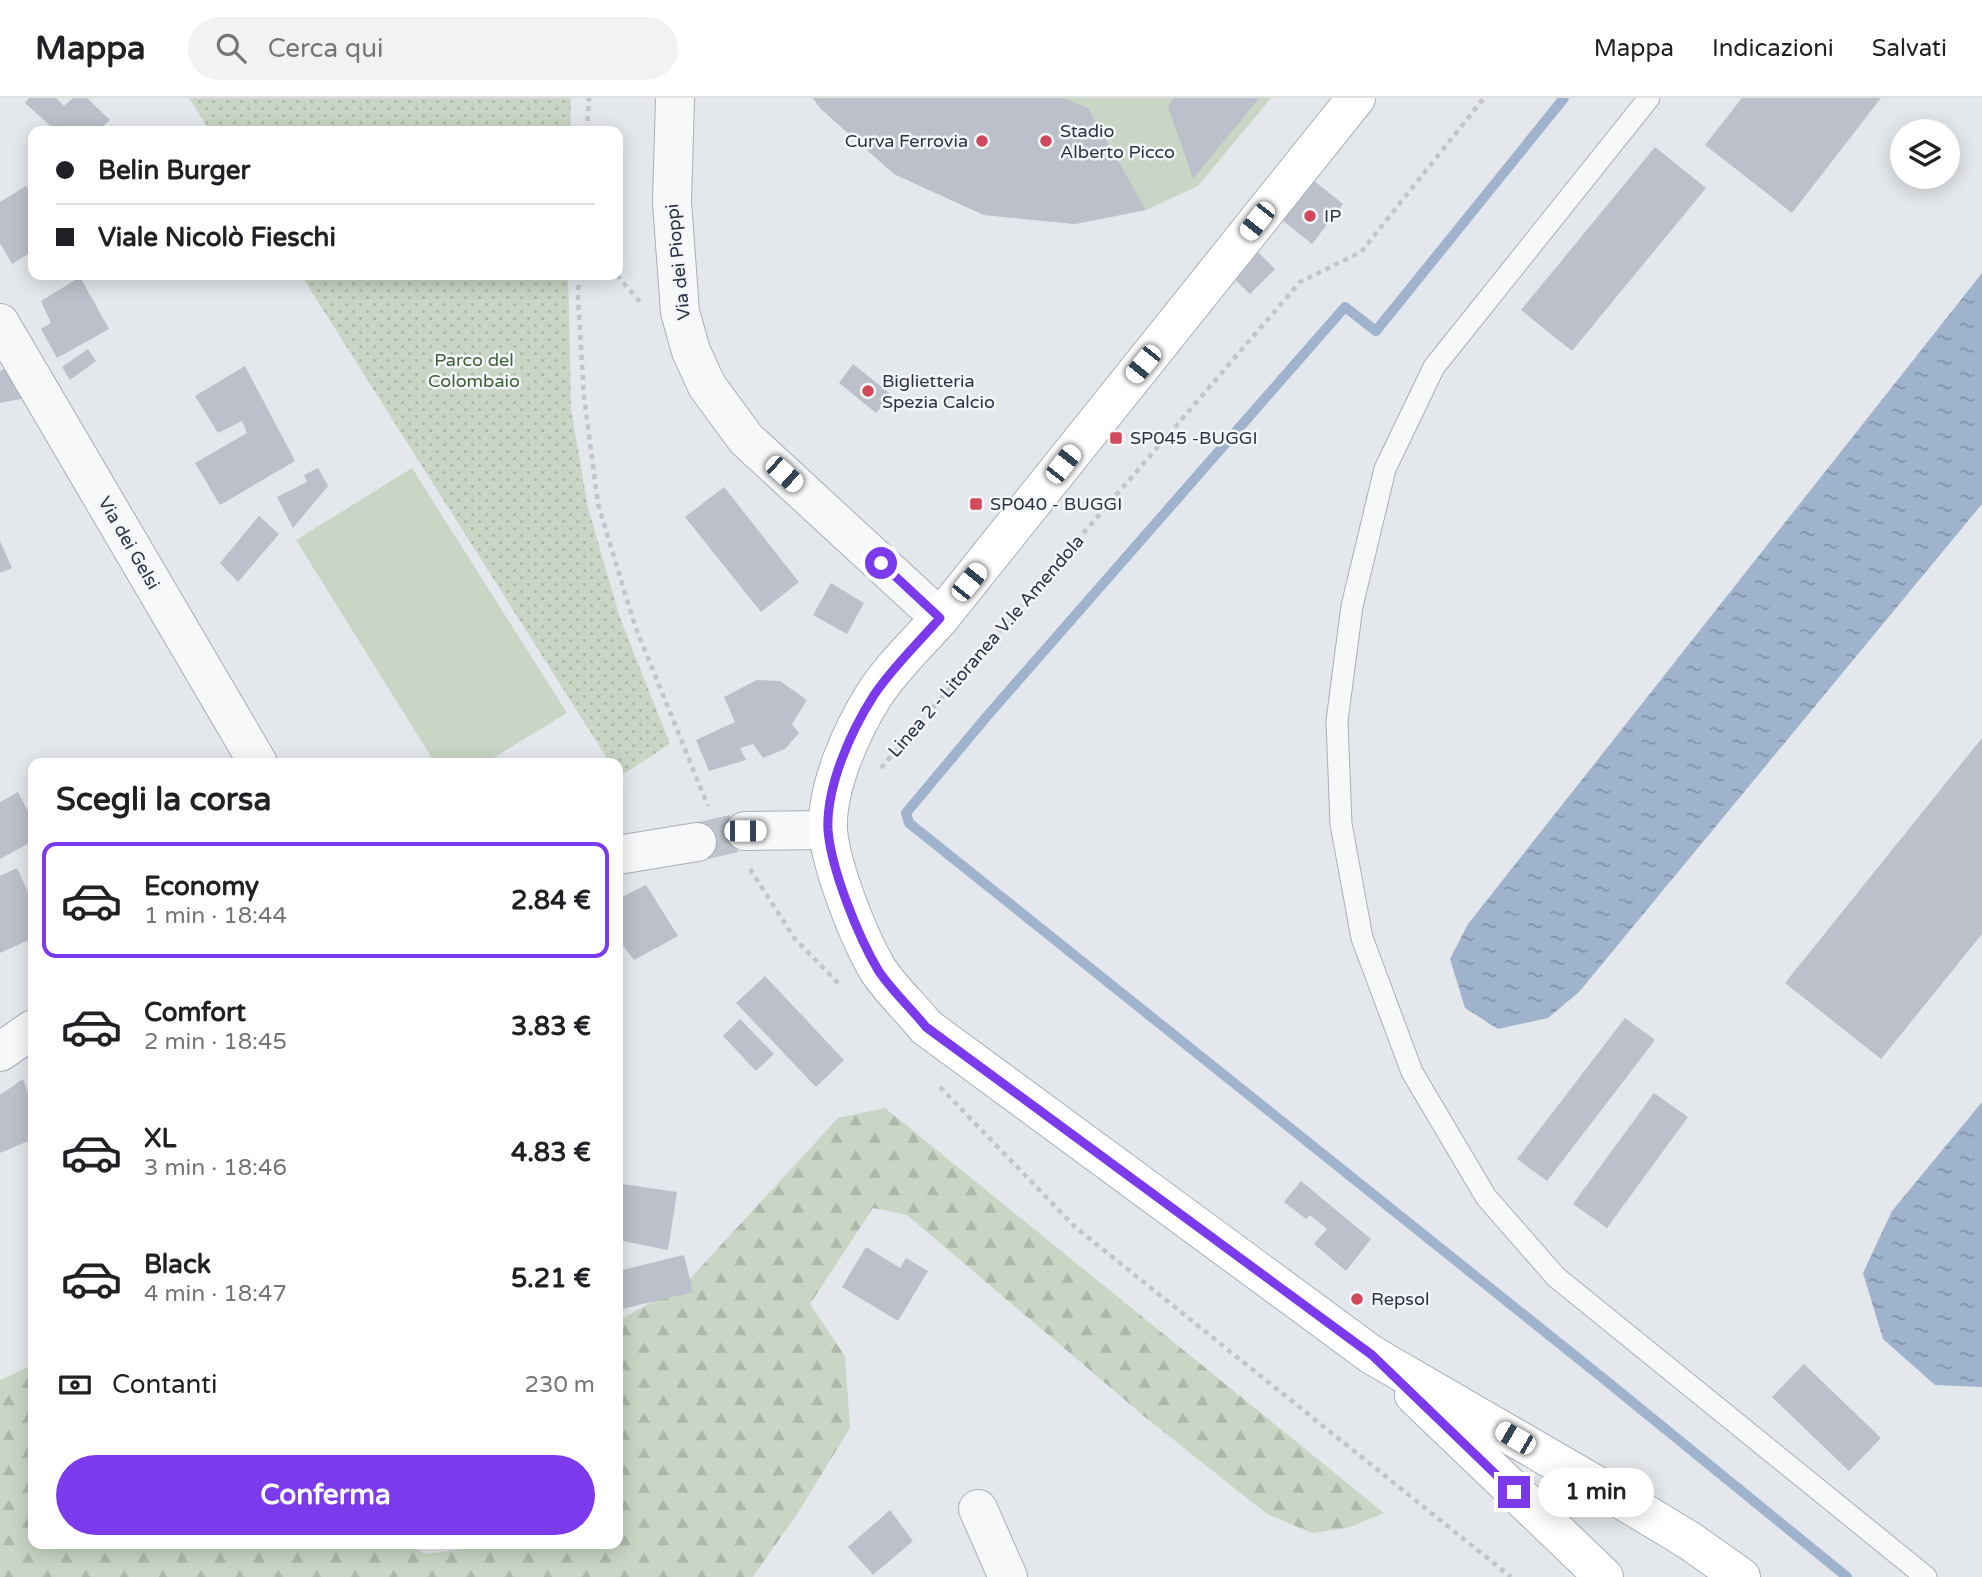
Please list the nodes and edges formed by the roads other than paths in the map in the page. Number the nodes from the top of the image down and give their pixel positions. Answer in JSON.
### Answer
{"nodes":[{"id":1,"x":675,"y":98,"type":"edge"},
{"id":2,"x":1356,"y":98,"type":"edge"},
{"id":3,"x":1649,"y":98,"type":"edge"},
{"id":4,"x":0,"y":323,"type":"edge"},
{"id":5,"x":940,"y":618,"type":"junction"},
{"id":6,"x":255,"y":758,"type":"edge"},
{"id":7,"x":828,"y":830,"type":"junction"},
{"id":8,"x":745,"y":831,"type":"tunnel mouth"},
{"id":9,"x":697,"y":842,"type":"tunnel mouth"},
{"id":10,"x":623,"y":854,"type":"edge"},
{"id":11,"x":28,"y":1032,"type":"edge"},
{"id":12,"x":0,"y":1052,"type":"edge"},
{"id":13,"x":1372,"y":1355,"type":"junction"},
{"id":14,"x":978,"y":1509,"type":"dead end"},
{"id":15,"x":1008,"y":1577,"type":"edge"},
{"id":16,"x":1604,"y":1577,"type":"edge"},
{"id":17,"x":1741,"y":1577,"type":"edge"},
{"id":18,"x":1926,"y":1577,"type":"edge"}],
"edges":[{"from":1,"to":5,"type":"street","name":"Via dei Pioppi"},
{"from":2,"to":5,"type":"main road"},
{"from":3,"to":18,"type":"lane"},
{"from":4,"to":6,"type":"street","name":"Via dei Gelsi"},
{"from":5,"to":7,"type":"main road"},
{"from":7,"to":8,"type":"street"},
{"from":7,"to":13,"type":"main road"},
{"from":9,"to":10,"type":"street"},
{"from":11,"to":12,"type":"street"},
{"from":13,"to":16,"type":"main road"},
{"from":13,"to":17,"type":"main road"},
{"from":14,"to":15,"type":"street"}]}
